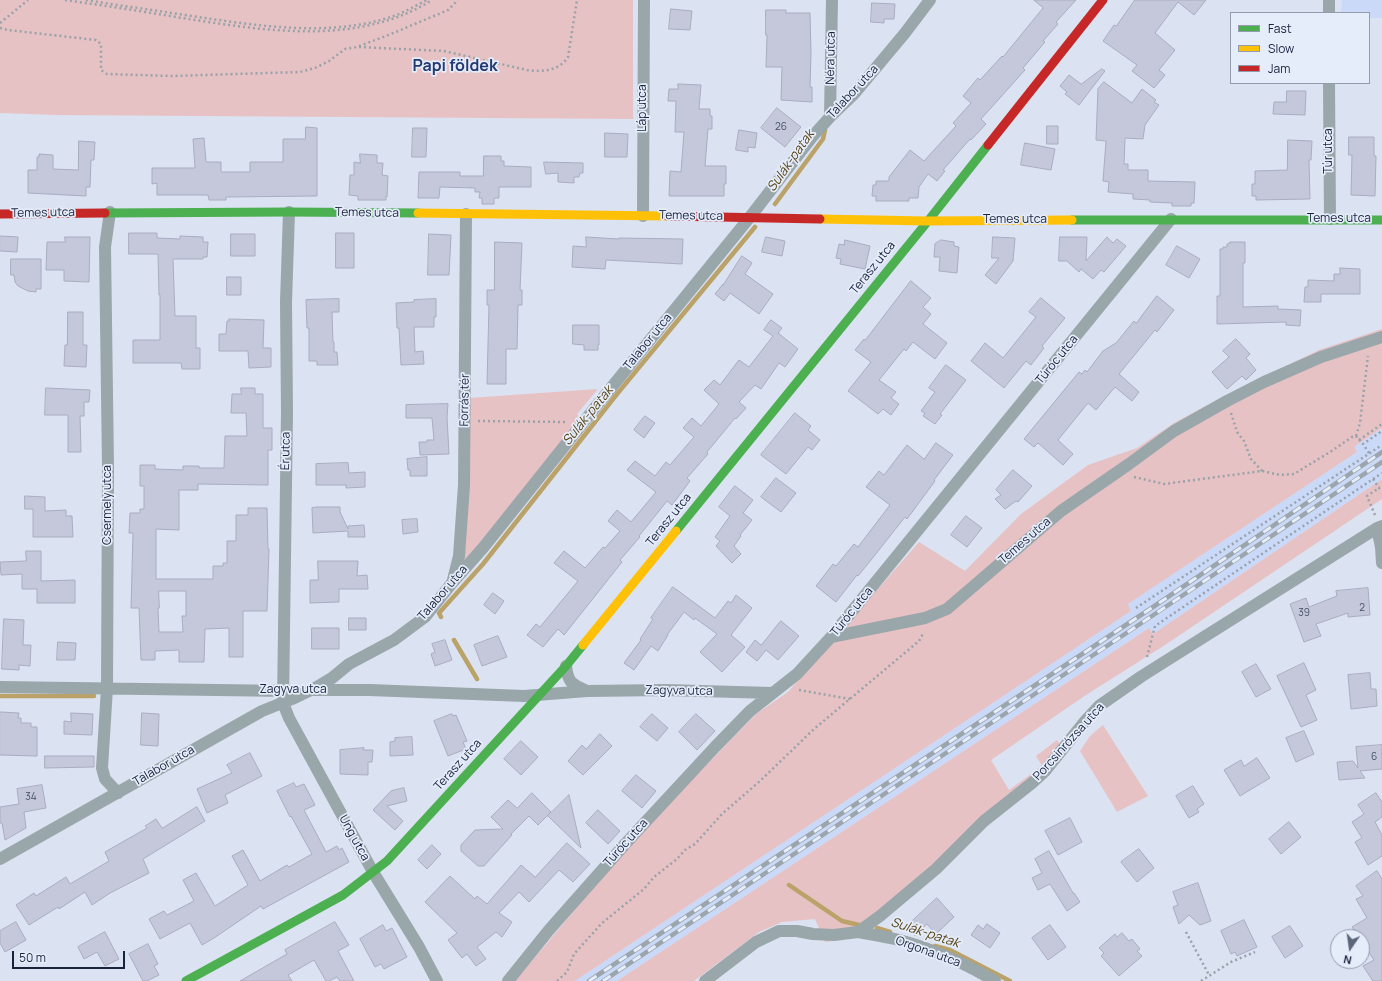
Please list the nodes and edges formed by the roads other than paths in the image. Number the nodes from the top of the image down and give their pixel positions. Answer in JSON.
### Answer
{"nodes":[{"id":1,"x":644,"y":0,"type":"edge"},
{"id":2,"x":832,"y":0,"type":"edge"},
{"id":3,"x":930,"y":0,"type":"edge"},
{"id":4,"x":1103,"y":0,"type":"edge"},
{"id":5,"x":1329,"y":0,"type":"edge"},
{"id":6,"x":1329,"y":12,"type":"edge"},
{"id":7,"x":1329,"y":84,"type":"edge"},
{"id":8,"x":830,"y":116,"type":"junction"},
{"id":9,"x":110,"y":212,"type":"junction"},
{"id":10,"x":289,"y":212,"type":"junction"},
{"id":11,"x":0,"y":214,"type":"edge"},
{"id":12,"x":466,"y":214,"type":"junction"},
{"id":13,"x":643,"y":216,"type":"junction"},
{"id":14,"x":750,"y":217,"type":"junction"},
{"id":15,"x":1171,"y":219,"type":"junction"},
{"id":16,"x":1330,"y":219,"type":"junction"},
{"id":17,"x":1382,"y":220,"type":"edge"},
{"id":18,"x":928,"y":221,"type":"junction"},
{"id":19,"x":1382,"y":337,"type":"edge"},
{"id":20,"x":1379,"y":527,"type":"edge"},
{"id":21,"x":1382,"y":563,"type":"edge"},
{"id":22,"x":452,"y":583,"type":"junction"},
{"id":23,"x":831,"y":637,"type":"junction"},
{"id":24,"x":350,"y":664,"type":"junction"},
{"id":25,"x":566,"y":666,"type":"junction"},
{"id":26,"x":0,"y":687,"type":"edge"},
{"id":27,"x":107,"y":688,"type":"junction"},
{"id":28,"x":352,"y":689,"type":"junction"},
{"id":29,"x":309,"y":690,"type":"junction"},
{"id":30,"x":777,"y":690,"type":"junction"},
{"id":31,"x":587,"y":691,"type":"junction"},
{"id":32,"x":539,"y":694,"type":"junction"},
{"id":33,"x":283,"y":697,"type":"junction"},
{"id":34,"x":118,"y":793,"type":"junction"},
{"id":35,"x":0,"y":859,"type":"edge"},
{"id":36,"x":373,"y":872,"type":"junction"},
{"id":37,"x":858,"y":932,"type":"junction"},
{"id":38,"x":186,"y":981,"type":"edge"},
{"id":39,"x":437,"y":981,"type":"edge"},
{"id":40,"x":508,"y":981,"type":"edge"},
{"id":41,"x":705,"y":981,"type":"edge"},
{"id":42,"x":995,"y":981,"type":"edge"}],
"edges":[{"from":1,"to":13,"type":"street","name":"Láp utca"},
{"from":2,"to":8,"type":"street","name":"Néra utca"},
{"from":3,"to":8,"type":"street","name":"Talabor utca"},
{"from":4,"to":18,"type":"street","name":"Terasz utca"},
{"from":5,"to":6,"type":"street"},
{"from":7,"to":16,"type":"street","name":"Túr utca"},
{"from":8,"to":14,"type":"street","name":"Talabor utca"},
{"from":9,"to":10,"type":"street","name":"Temes utca"},
{"from":9,"to":11,"type":"street","name":"Temes utca"},
{"from":9,"to":27,"type":"street","name":"Csermely utca"},
{"from":10,"to":12,"type":"street","name":"Temes utca"},
{"from":10,"to":33,"type":"street","name":"Ér utca"},
{"from":12,"to":13,"type":"street","name":"Temes utca"},
{"from":12,"to":22,"type":"street","name":"Forrás tér"},
{"from":13,"to":14,"type":"street","name":"Temes utca"},
{"from":14,"to":18,"type":"street","name":"Temes utca"},
{"from":14,"to":22,"type":"street","name":"Talabor utca"},
{"from":15,"to":16,"type":"street","name":"Temes utca"},
{"from":15,"to":18,"type":"street","name":"Temes utca"},
{"from":15,"to":23,"type":"street","name":"Túróc utca"},
{"from":16,"to":17,"type":"street","name":"Temes utca"},
{"from":18,"to":25,"type":"street","name":"Terasz utca"},
{"from":19,"to":23,"type":"street","name":"Temes utca"},
{"from":20,"to":21,"type":"street"},
{"from":20,"to":37,"type":"street","name":"Porcsinrózsa utca"},
{"from":22,"to":24,"type":"street","name":"Talabor utca"},
{"from":23,"to":30,"type":"street","name":"Túróc utca"},
{"from":24,"to":28,"type":"street"},
{"from":24,"to":29,"type":"street","name":"Talabor utca"},
{"from":25,"to":31,"type":"street"},
{"from":25,"to":32,"type":"street","name":"Terasz utca"},
{"from":26,"to":27,"type":"street","name":"Zagyva utca"},
{"from":27,"to":33,"type":"street","name":"Zagyva utca"},
{"from":27,"to":34,"type":"street","name":"Csermely utca"},
{"from":28,"to":29,"type":"street","name":"Zagyva utca"},
{"from":28,"to":32,"type":"street","name":"Zagyva utca"},
{"from":29,"to":33,"type":"street","name":"Zagyva utca"},
{"from":30,"to":31,"type":"street","name":"Zagyva utca"},
{"from":30,"to":40,"type":"street","name":"Túróc utca"},
{"from":31,"to":32,"type":"street","name":"Zagyva utca"},
{"from":32,"to":36,"type":"street","name":"Terasz utca"},
{"from":33,"to":34,"type":"street","name":"Talabor utca"},
{"from":33,"to":36,"type":"street","name":"Ung utca"},
{"from":34,"to":35,"type":"street","name":"Talabor utca"},
{"from":36,"to":38,"type":"street","name":"Terasz utca"},
{"from":36,"to":39,"type":"street","name":"Ung utca"},
{"from":37,"to":41,"type":"street","name":"Porcsinrózsa utca"},
{"from":37,"to":42,"type":"street","name":"Orgona utca"}]}
